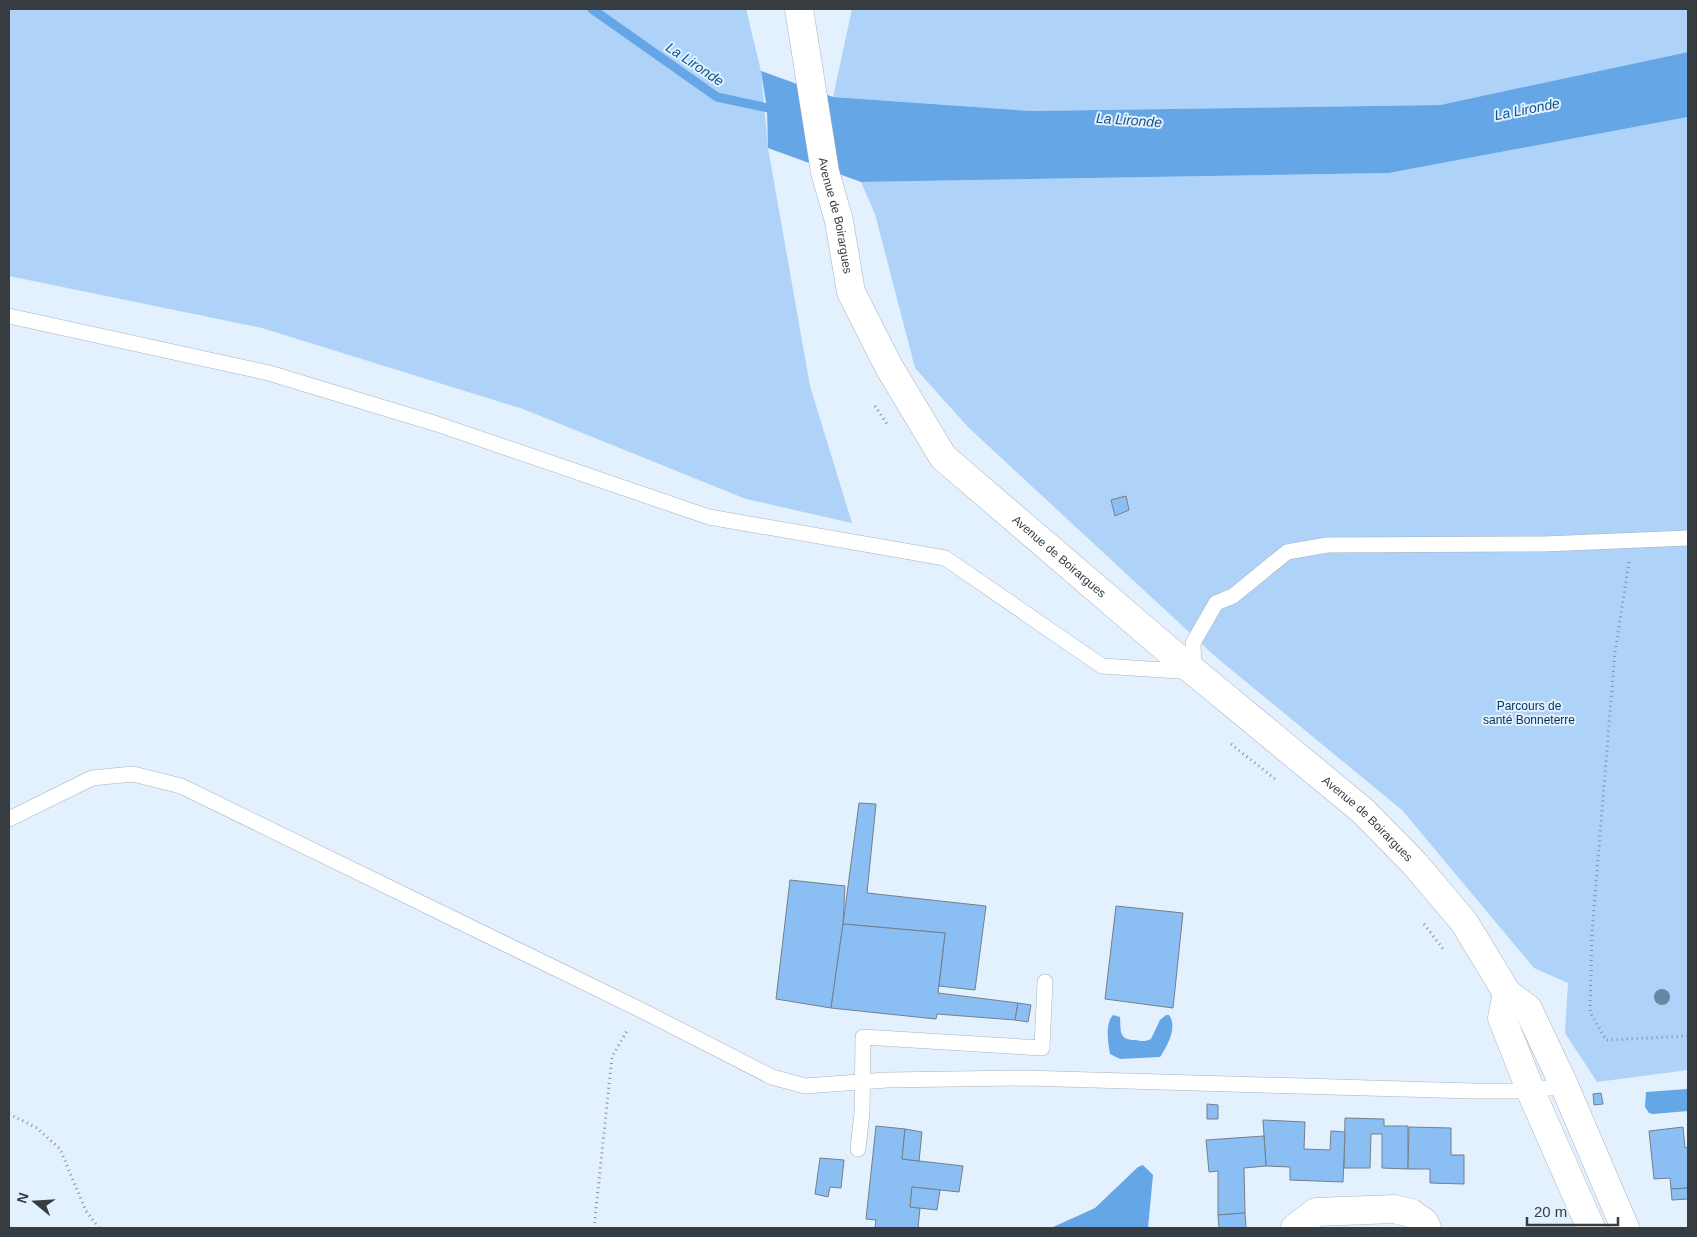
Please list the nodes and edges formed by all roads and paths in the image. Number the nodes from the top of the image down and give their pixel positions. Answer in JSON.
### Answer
{"nodes":[{"id":1,"x":799,"y":9,"type":"edge"},
{"id":2,"x":9,"y":316,"type":"edge"},
{"id":3,"x":1688,"y":538,"type":"edge"},
{"id":4,"x":1632,"y":539,"type":"junction"},
{"id":5,"x":1194,"y":672,"type":"junction"},
{"id":6,"x":9,"y":819,"type":"edge"},
{"id":7,"x":1045,"y":982,"type":"dead end"},
{"id":8,"x":1507,"y":993,"type":"junction"},
{"id":9,"x":643,"y":1011,"type":"junction"},
{"id":10,"x":1688,"y":1036,"type":"edge"},
{"id":11,"x":862,"y":1082,"type":"junction"},
{"id":12,"x":1564,"y":1085,"type":"junction"},
{"id":13,"x":1531,"y":1091,"type":"junction"},
{"id":14,"x":9,"y":1114,"type":"edge"},
{"id":15,"x":858,"y":1149,"type":"dead end"},
{"id":16,"x":98,"y":1228,"type":"edge"},
{"id":17,"x":594,"y":1228,"type":"edge"},
{"id":18,"x":1296,"y":1228,"type":"edge"},
{"id":19,"x":1427,"y":1228,"type":"edge"},
{"id":20,"x":1592,"y":1228,"type":"edge"},
{"id":21,"x":1625,"y":1228,"type":"edge"}],
"edges":[{"from":1,"to":5,"type":"main road","name":"Avenue de Boirargues"},
{"from":2,"to":5,"type":"lane"},
{"from":3,"to":4,"type":"lane"},
{"from":4,"to":5,"type":"lane"},
{"from":4,"to":10,"type":"path"},
{"from":5,"to":8,"type":"main road","name":"Avenue de Boirargues"},
{"from":6,"to":9,"type":"lane"},
{"from":7,"to":11,"type":"lane"},
{"from":8,"to":12,"type":"main road","name":"Avenue de Boirargues"},
{"from":8,"to":13,"type":"main road"},
{"from":9,"to":11,"type":"lane"},
{"from":9,"to":17,"type":"path"},
{"from":11,"to":13,"type":"lane"},
{"from":11,"to":15,"type":"lane"},
{"from":12,"to":13,"type":"lane"},
{"from":12,"to":21,"type":"main road","name":"Avenue de Boirargues"},
{"from":13,"to":20,"type":"main road"},
{"from":14,"to":16,"type":"path"},
{"from":18,"to":19,"type":"main road"}]}
